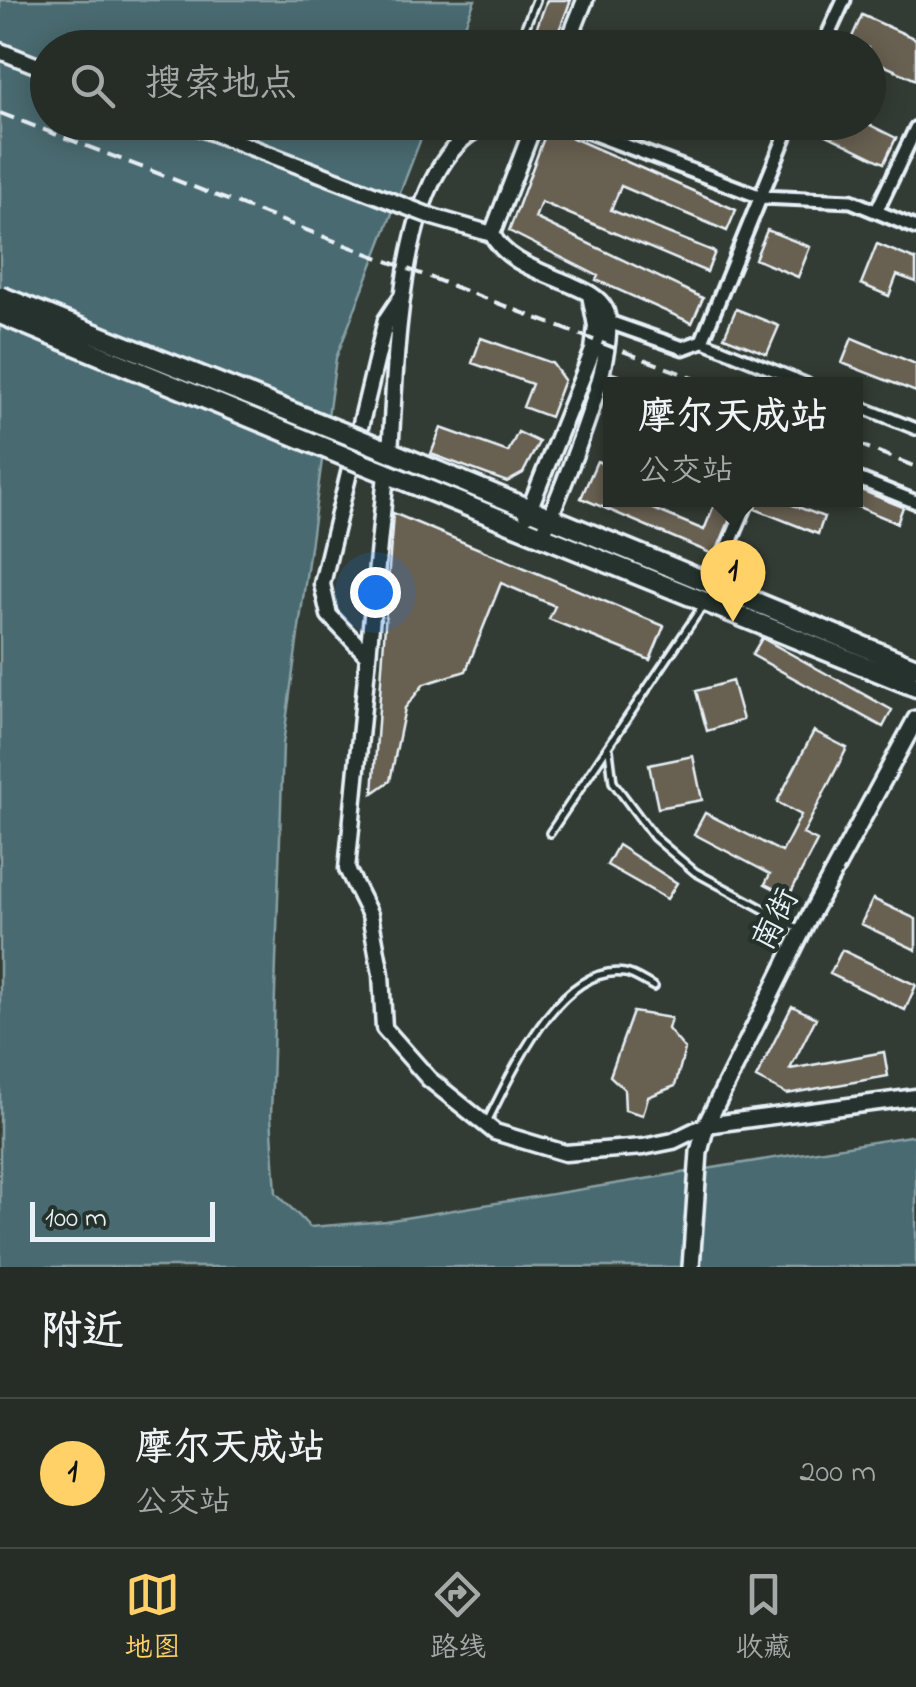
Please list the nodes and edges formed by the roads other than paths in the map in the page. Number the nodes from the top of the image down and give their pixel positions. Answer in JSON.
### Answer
{"nodes":[{"id":1,"x":536,"y":0,"type":"edge"},
{"id":2,"x":585,"y":0,"type":"edge"},
{"id":3,"x":844,"y":0,"type":"edge"},
{"id":4,"x":524,"y":30,"type":"edge"},
{"id":5,"x":573,"y":30,"type":"edge"},
{"id":6,"x":830,"y":30,"type":"edge"},
{"id":7,"x":0,"y":51,"type":"edge"},
{"id":8,"x":30,"y":63,"type":"edge"},
{"id":9,"x":916,"y":128,"type":"edge"},
{"id":10,"x":231,"y":140,"type":"edge"},
{"id":11,"x":460,"y":140,"type":"edge"},
{"id":12,"x":527,"y":140,"type":"edge"},
{"id":13,"x":611,"y":140,"type":"edge"},
{"id":14,"x":784,"y":140,"type":"edge"},
{"id":15,"x":761,"y":197,"type":"junction"},
{"id":16,"x":877,"y":210,"type":"junction"},
{"id":17,"x":916,"y":228,"type":"edge"},
{"id":18,"x":492,"y":234,"type":"junction"},
{"id":19,"x":0,"y":296,"type":"edge"},
{"id":20,"x":402,"y":296,"type":"junction"},
{"id":21,"x":0,"y":314,"type":"edge"},
{"id":22,"x":601,"y":320,"type":"junction"},
{"id":23,"x":702,"y":341,"type":"junction"},
{"id":24,"x":790,"y":377,"type":"edge"},
{"id":25,"x":602,"y":378,"type":"joint"},
{"id":26,"x":863,"y":407,"type":"edge"},
{"id":27,"x":916,"y":430,"type":"edge"},
{"id":28,"x":390,"y":452,"type":"junction"},
{"id":29,"x":386,"y":474,"type":"junction"},
{"id":30,"x":863,"y":481,"type":"edge"},
{"id":31,"x":916,"y":502,"type":"edge"},
{"id":32,"x":530,"y":507,"type":"junction"},
{"id":33,"x":745,"y":507,"type":"edge"},
{"id":34,"x":551,"y":516,"type":"junction"},
{"id":35,"x":522,"y":528,"type":"junction"},
{"id":36,"x":542,"y":537,"type":"junction"},
{"id":37,"x":712,"y":583,"type":"junction"},
{"id":38,"x":704,"y":603,"type":"junction"},
{"id":39,"x":368,"y":656,"type":"junction"},
{"id":40,"x":916,"y":668,"type":"edge"},
{"id":41,"x":916,"y":686,"type":"edge"},
{"id":42,"x":916,"y":719,"type":"edge"},
{"id":43,"x":608,"y":750,"type":"junction"},
{"id":44,"x":550,"y":833,"type":"dead end"},
{"id":45,"x":802,"y":930,"type":"junction"},
{"id":46,"x":654,"y":987,"type":"dead end"},
{"id":47,"x":916,"y":1097,"type":"edge"},
{"id":48,"x":486,"y":1125,"type":"junction"},
{"id":49,"x":706,"y":1125,"type":"junction"},
{"id":50,"x":691,"y":1267,"type":"edge"}],
"edges":[{"from":1,"to":4,"type":"lane"},
{"from":2,"to":5,"type":"street"},
{"from":3,"to":6,"type":"street"},
{"from":7,"to":8,"type":"street"},
{"from":9,"to":16,"type":"street"},
{"from":10,"to":18,"type":"street","bridge":true},
{"from":11,"to":20,"type":"street"},
{"from":12,"to":18,"type":"street"},
{"from":13,"to":15,"type":"street"},
{"from":14,"to":15,"type":"street"},
{"from":15,"to":16,"type":"street"},
{"from":15,"to":23,"type":"street"},
{"from":16,"to":17,"type":"street"},
{"from":18,"to":22,"type":"street"},
{"from":19,"to":28,"type":"main road","bridge":true},
{"from":20,"to":28,"type":"street"},
{"from":20,"to":39,"type":"street"},
{"from":21,"to":29,"type":"main road","bridge":true},
{"from":22,"to":23,"type":"street"},
{"from":22,"to":25,"type":"street"},
{"from":22,"to":32,"type":"street"},
{"from":23,"to":24,"type":"street"},
{"from":25,"to":34,"type":"street"},
{"from":26,"to":27,"type":"street"},
{"from":28,"to":32,"type":"main road"},
{"from":29,"to":35,"type":"main road"},
{"from":29,"to":39,"type":"street"},
{"from":30,"to":31,"type":"street"},
{"from":32,"to":34,"type":"main road"},
{"from":32,"to":35,"type":"street"},
{"from":33,"to":37,"type":"street"},
{"from":34,"to":36,"type":"street"},
{"from":34,"to":37,"type":"main road"},
{"from":35,"to":36,"type":"main road"},
{"from":36,"to":38,"type":"main road"},
{"from":37,"to":38,"type":"lane"},
{"from":37,"to":40,"type":"main road"},
{"from":38,"to":41,"type":"main road"},
{"from":38,"to":43,"type":"lane"},
{"from":39,"to":48,"type":"street"},
{"from":42,"to":45,"type":"main road","name":"南街"},
{"from":43,"to":44,"type":"lane"},
{"from":43,"to":45,"type":"lane"},
{"from":45,"to":49,"type":"main road","name":"南街"},
{"from":46,"to":48,"type":"lane"},
{"from":47,"to":49,"type":"street"},
{"from":48,"to":49,"type":"street"},
{"from":49,"to":50,"type":"main road","name":"南街"}]}
